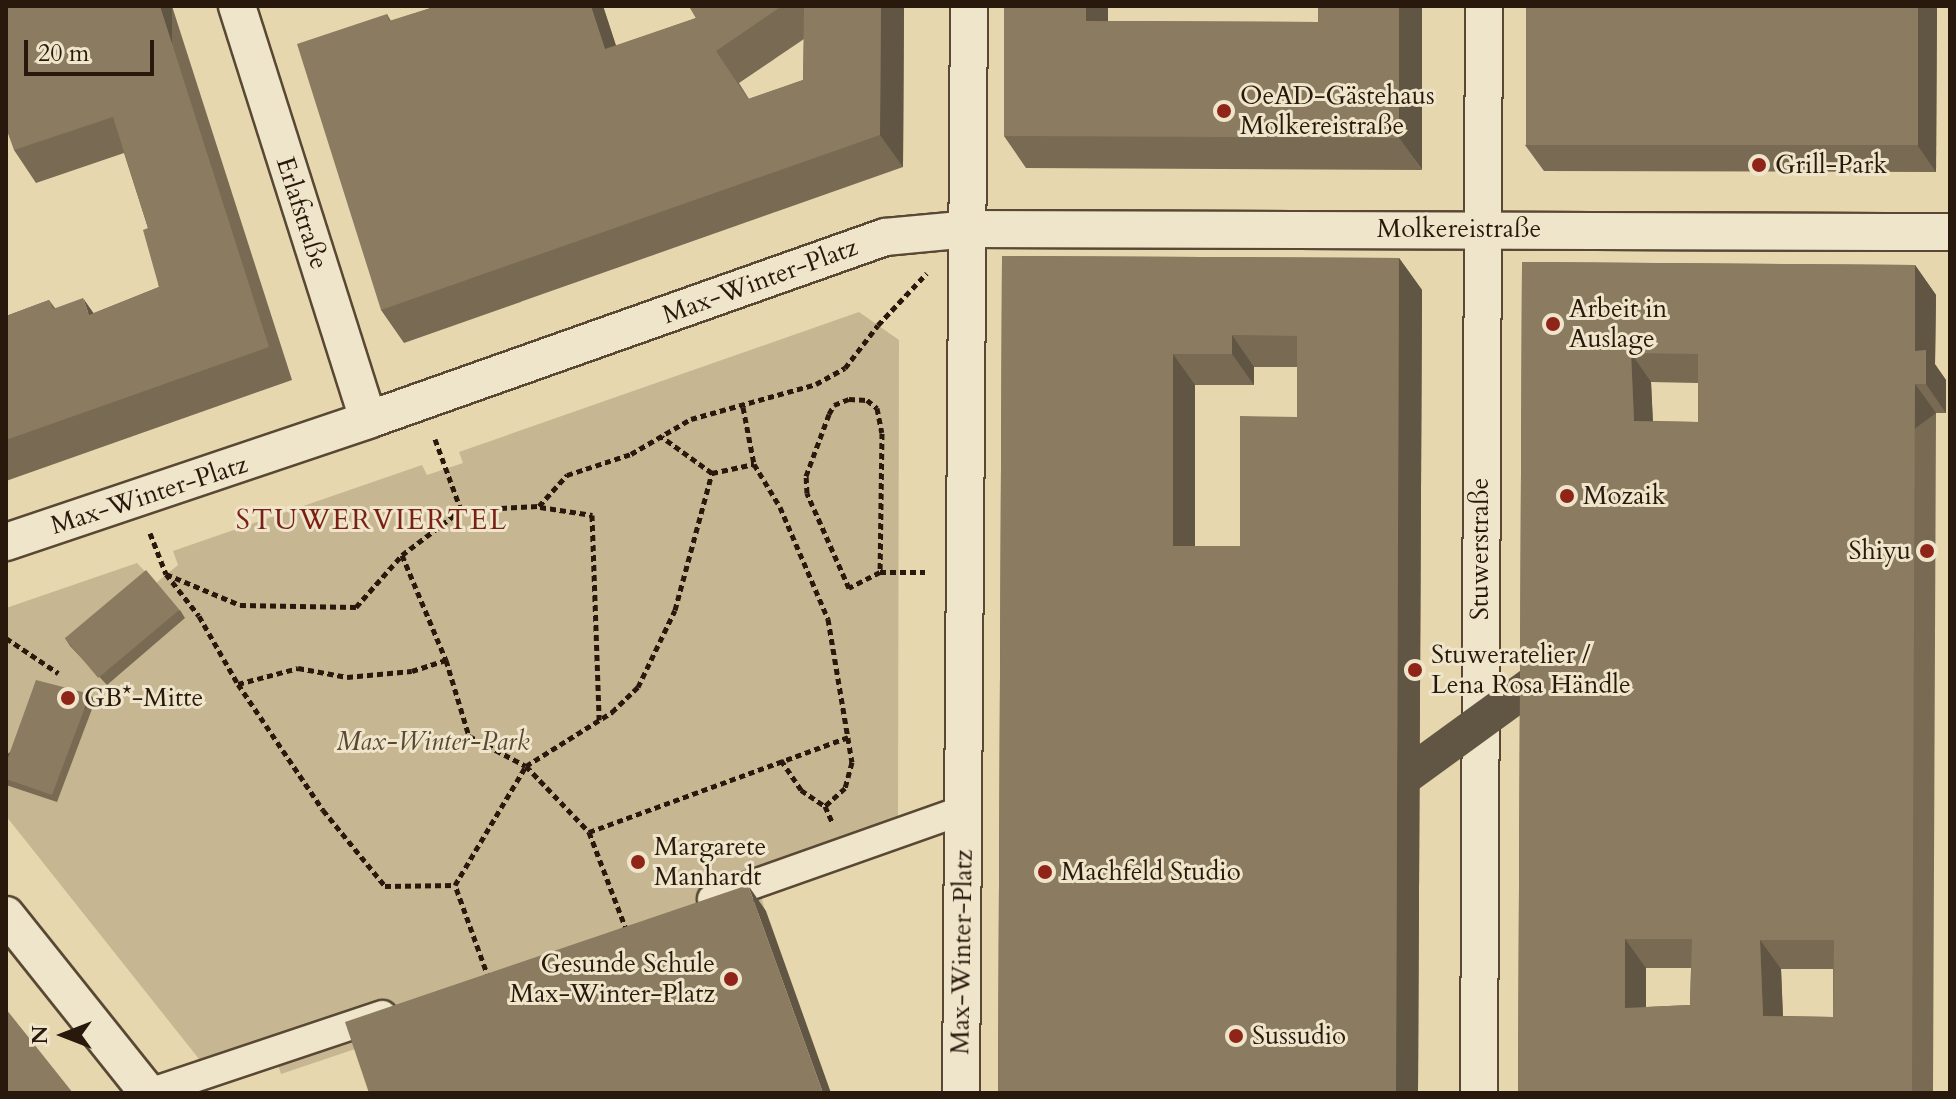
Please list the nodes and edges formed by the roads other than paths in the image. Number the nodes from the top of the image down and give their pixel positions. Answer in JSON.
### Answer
{"nodes":[{"id":1,"x":237,"y":6,"type":"edge"},
{"id":2,"x":969,"y":6,"type":"edge"},
{"id":3,"x":1484,"y":6,"type":"edge"},
{"id":4,"x":969,"y":229,"type":"junction"},
{"id":5,"x":1481,"y":229,"type":"junction"},
{"id":6,"x":1950,"y":232,"type":"edge"},
{"id":7,"x":368,"y":420,"type":"junction"},
{"id":8,"x":6,"y":542,"type":"edge"},
{"id":9,"x":964,"y":810,"type":"junction"},
{"id":10,"x":684,"y":908,"type":"edge"},
{"id":11,"x":6,"y":915,"type":"edge"},
{"id":12,"x":402,"y":1009,"type":"edge"},
{"id":13,"x":148,"y":1093,"type":"edge"},
{"id":14,"x":961,"y":1093,"type":"edge"},
{"id":15,"x":1479,"y":1093,"type":"edge"}],
"edges":[{"from":1,"to":7,"type":"street","name":"Erlafstraße"},
{"from":2,"to":4,"type":"street"},
{"from":3,"to":5,"type":"street","name":"Stuwerstraße"},
{"from":4,"to":5,"type":"street","name":"Molkereistraße"},
{"from":4,"to":7,"type":"street","name":"Max-Winter-Platz"},
{"from":4,"to":9,"type":"street","name":"Max-Winter-Platz"},
{"from":5,"to":6,"type":"street","name":"Molkereistraße"},
{"from":5,"to":15,"type":"street","name":"Stuwerstraße"},
{"from":7,"to":8,"type":"street","name":"Max-Winter-Platz"},
{"from":9,"to":10,"type":"street","name":"Max-Winter-Platz"},
{"from":9,"to":14,"type":"street","name":"Max-Winter-Platz"},
{"from":11,"to":13,"type":"street"},
{"from":12,"to":13,"type":"street"}]}
